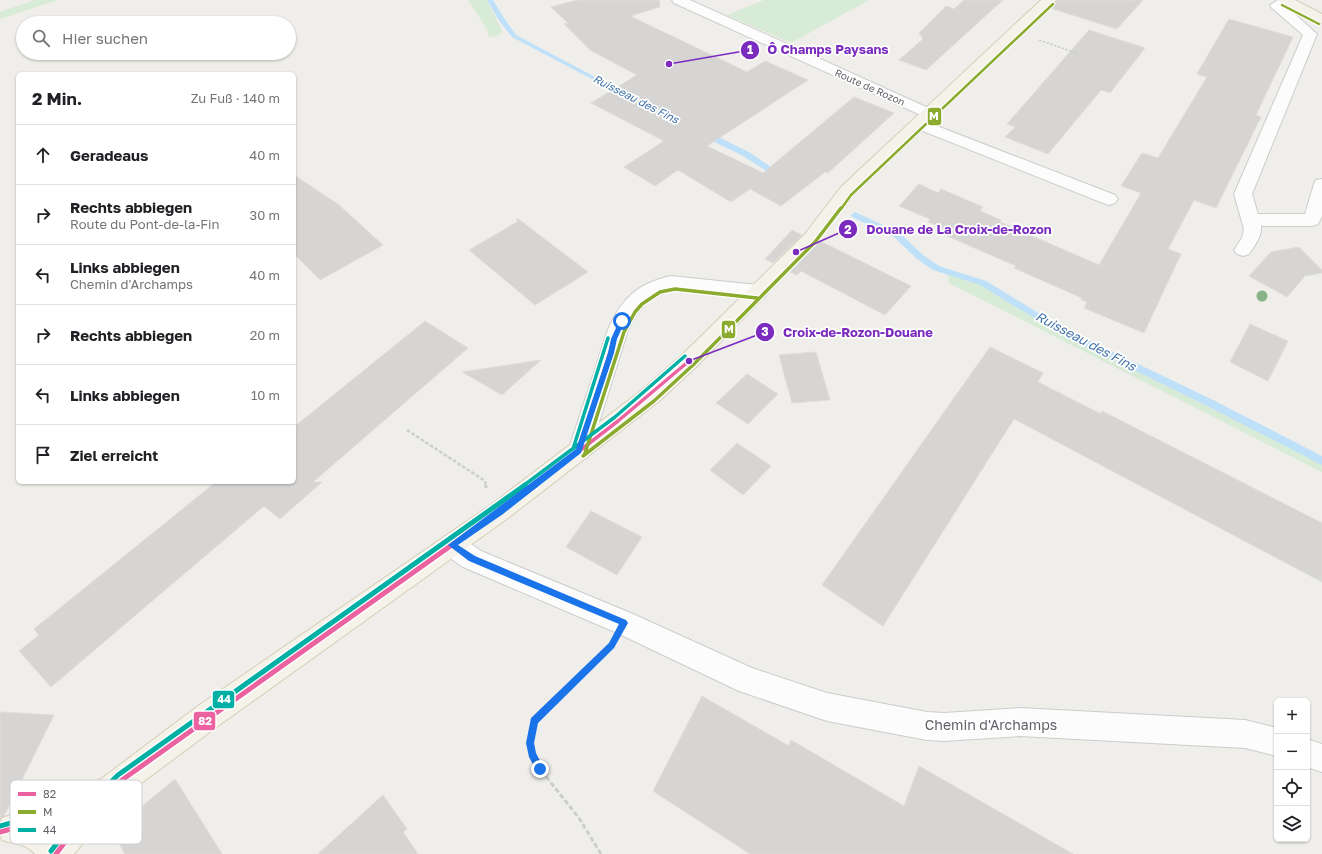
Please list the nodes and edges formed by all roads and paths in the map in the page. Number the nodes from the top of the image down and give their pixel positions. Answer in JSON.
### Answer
{"nodes":[{"id":1,"x":679,"y":0,"type":"edge"},
{"id":2,"x":1049,"y":0,"type":"edge"},
{"id":3,"x":1287,"y":1,"type":"edge"},
{"id":4,"x":1322,"y":19,"type":"edge"},
{"id":5,"x":1015,"y":32,"type":"junction"},
{"id":6,"x":1316,"y":39,"type":"edge"},
{"id":7,"x":1082,"y":55,"type":"dead end"},
{"id":8,"x":925,"y":119,"type":"junction"},
{"id":9,"x":1322,"y":184,"type":"edge"},
{"id":10,"x":1109,"y":199,"type":"dead end"},
{"id":11,"x":1251,"y":220,"type":"junction"},
{"id":12,"x":1243,"y":250,"type":"dead end"},
{"id":13,"x":758,"y":292,"type":"junction"},
{"id":14,"x":407,"y":430,"type":"dead end"},
{"id":15,"x":579,"y":451,"type":"junction"},
{"id":16,"x":485,"y":481,"type":"dead end"},
{"id":17,"x":452,"y":545,"type":"junction"},
{"id":18,"x":624,"y":623,"type":"junction"},
{"id":19,"x":1274,"y":741,"type":"edge"},
{"id":20,"x":1310,"y":753,"type":"edge"},
{"id":21,"x":1322,"y":758,"type":"edge"},
{"id":22,"x":122,"y":780,"type":"edge"},
{"id":23,"x":47,"y":844,"type":"edge"},
{"id":24,"x":63,"y":844,"type":"edge"},
{"id":25,"x":52,"y":854,"type":"edge"},
{"id":26,"x":56,"y":854,"type":"edge"},
{"id":27,"x":601,"y":854,"type":"edge"}],
"edges":[{"from":1,"to":8,"type":"street","name":"Route de Rozon"},
{"from":2,"to":5,"type":"main road"},
{"from":3,"to":4,"type":"main road"},
{"from":3,"to":6,"type":"street"},
{"from":5,"to":7,"type":"path"},
{"from":5,"to":8,"type":"main road"},
{"from":6,"to":11,"type":"street"},
{"from":8,"to":10,"type":"street","name":"Route de Rozon"},
{"from":8,"to":13,"type":"main road"},
{"from":9,"to":11,"type":"street"},
{"from":11,"to":12,"type":"street"},
{"from":13,"to":15,"type":"main road"},
{"from":13,"to":15,"type":"street"},
{"from":14,"to":16,"type":"path"},
{"from":15,"to":17,"type":"main road"},
{"from":17,"to":18,"type":"street","name":"Chemin d'Archamps"},
{"from":17,"to":22,"type":"main road"},
{"from":18,"to":19,"type":"street","name":"Chemin d'Archamps"},
{"from":18,"to":27,"type":"path"},
{"from":20,"to":21,"type":"street"},
{"from":23,"to":25,"type":"main road"},
{"from":24,"to":26,"type":"main road"}]}
